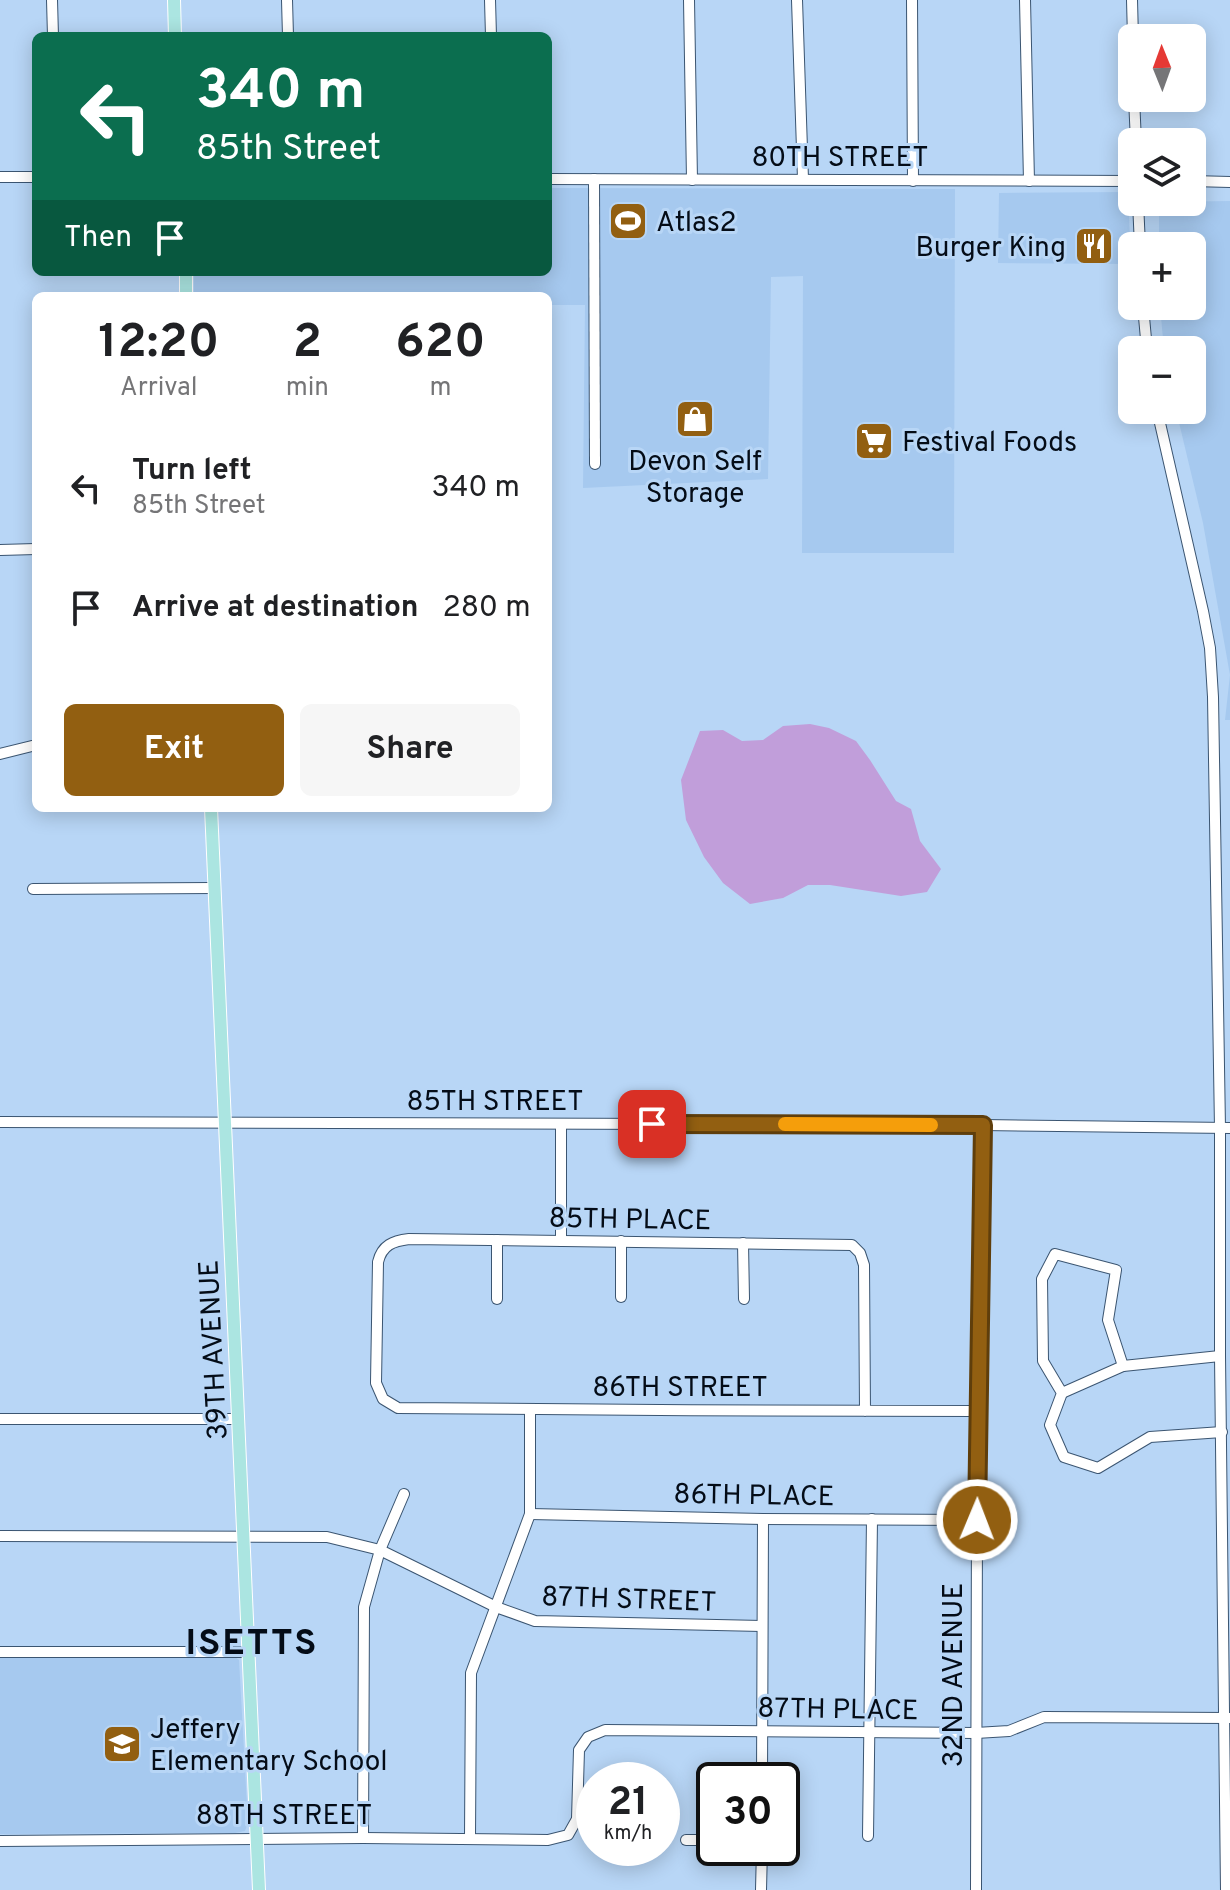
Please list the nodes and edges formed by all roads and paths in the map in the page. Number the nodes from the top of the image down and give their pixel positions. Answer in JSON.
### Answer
{"nodes":[{"id":1,"x":52,"y":0,"type":"edge"},
{"id":2,"x":174,"y":0,"type":"edge"},
{"id":3,"x":287,"y":0,"type":"edge"},
{"id":4,"x":490,"y":0,"type":"edge"},
{"id":5,"x":689,"y":0,"type":"edge"},
{"id":6,"x":797,"y":0,"type":"edge"},
{"id":7,"x":912,"y":0,"type":"edge"},
{"id":8,"x":1025,"y":0,"type":"edge"},
{"id":9,"x":1132,"y":0,"type":"edge"},
{"id":10,"x":1133,"y":24,"type":"edge"},
{"id":11,"x":53,"y":32,"type":"edge"},
{"id":12,"x":175,"y":32,"type":"edge"},
{"id":13,"x":288,"y":32,"type":"edge"},
{"id":14,"x":491,"y":32,"type":"edge"},
{"id":15,"x":0,"y":177,"type":"edge"},
{"id":16,"x":32,"y":177,"type":"edge"},
{"id":17,"x":552,"y":179,"type":"edge"},
{"id":18,"x":594,"y":179,"type":"junction"},
{"id":19,"x":803,"y":179,"type":"junction"},
{"id":20,"x":692,"y":180,"type":"junction"},
{"id":21,"x":913,"y":181,"type":"junction"},
{"id":22,"x":1029,"y":181,"type":"junction"},
{"id":23,"x":1118,"y":181,"type":"edge"},
{"id":24,"x":1206,"y":181,"type":"edge"},
{"id":25,"x":1230,"y":182,"type":"edge"},
{"id":26,"x":1160,"y":424,"type":"edge"},
{"id":27,"x":595,"y":464,"type":"dead end"},
{"id":28,"x":32,"y":549,"type":"edge"},
{"id":29,"x":0,"y":550,"type":"edge"},
{"id":30,"x":32,"y":746,"type":"edge"},
{"id":31,"x":0,"y":754,"type":"edge"},
{"id":32,"x":211,"y":812,"type":"edge"},
{"id":33,"x":214,"y":888,"type":"junction"},
{"id":34,"x":33,"y":889,"type":"dead end"},
{"id":35,"x":0,"y":1122,"type":"edge"},
{"id":36,"x":225,"y":1123,"type":"junction"},
{"id":37,"x":561,"y":1124,"type":"junction"},
{"id":38,"x":983,"y":1125,"type":"junction"},
{"id":39,"x":1225,"y":1128,"type":"edge"},
{"id":40,"x":497,"y":1240,"type":"junction"},
{"id":41,"x":561,"y":1241,"type":"junction"},
{"id":42,"x":621,"y":1241,"type":"junction"},
{"id":43,"x":743,"y":1243,"type":"junction"},
{"id":44,"x":621,"y":1297,"type":"dead end"},
{"id":45,"x":497,"y":1299,"type":"dead end"},
{"id":46,"x":744,"y":1299,"type":"dead end"},
{"id":47,"x":1220,"y":1356,"type":"junction"},
{"id":48,"x":1123,"y":1366,"type":"junction"},
{"id":49,"x":1062,"y":1393,"type":"junction"},
{"id":50,"x":383,"y":1399,"type":"joint"},
{"id":51,"x":530,"y":1409,"type":"junction"},
{"id":52,"x":865,"y":1411,"type":"junction"},
{"id":53,"x":979,"y":1411,"type":"junction"},
{"id":54,"x":0,"y":1419,"type":"edge"},
{"id":55,"x":239,"y":1419,"type":"junction"},
{"id":56,"x":1222,"y":1432,"type":"junction"},
{"id":57,"x":404,"y":1494,"type":"dead end"},
{"id":58,"x":530,"y":1514,"type":"junction"},
{"id":59,"x":763,"y":1519,"type":"junction"},
{"id":60,"x":872,"y":1519,"type":"junction"},
{"id":61,"x":977,"y":1520,"type":"junction"},
{"id":62,"x":0,"y":1536,"type":"edge"},
{"id":63,"x":244,"y":1537,"type":"junction"},
{"id":64,"x":380,"y":1550,"type":"junction"},
{"id":65,"x":496,"y":1607,"type":"junction"},
{"id":66,"x":762,"y":1626,"type":"junction"},
{"id":67,"x":0,"y":1652,"type":"edge"},
{"id":68,"x":248,"y":1652,"type":"junction"},
{"id":69,"x":1227,"y":1718,"type":"edge"},
{"id":70,"x":762,"y":1731,"type":"junction"},
{"id":71,"x":870,"y":1732,"type":"junction"},
{"id":72,"x":976,"y":1733,"type":"junction"},
{"id":73,"x":762,"y":1762,"type":"edge"},
{"id":74,"x":568,"y":1835,"type":"joint"},
{"id":75,"x":868,"y":1836,"type":"dead end"},
{"id":76,"x":363,"y":1838,"type":"junction"},
{"id":77,"x":470,"y":1838,"type":"junction"},
{"id":78,"x":256,"y":1839,"type":"junction"},
{"id":79,"x":686,"y":1840,"type":"dead end"},
{"id":80,"x":696,"y":1840,"type":"edge"},
{"id":81,"x":0,"y":1841,"type":"edge"},
{"id":82,"x":762,"y":1866,"type":"edge"},
{"id":83,"x":259,"y":1890,"type":"edge"},
{"id":84,"x":761,"y":1890,"type":"edge"},
{"id":85,"x":976,"y":1890,"type":"edge"},
{"id":86,"x":1226,"y":1890,"type":"edge"}],
"edges":[{"from":1,"to":11,"type":"street"},
{"from":2,"to":12,"type":"main road"},
{"from":3,"to":13,"type":"street"},
{"from":4,"to":14,"type":"street"},
{"from":5,"to":20,"type":"street"},
{"from":6,"to":19,"type":"street"},
{"from":7,"to":21,"type":"street"},
{"from":8,"to":22,"type":"street"},
{"from":9,"to":10,"type":"street"},
{"from":15,"to":16,"type":"street"},
{"from":17,"to":18,"type":"street","name":"80TH STREET"},
{"from":18,"to":20,"type":"street","name":"80TH STREET"},
{"from":18,"to":27,"type":"street"},
{"from":19,"to":20,"type":"street","name":"80TH STREET"},
{"from":19,"to":21,"type":"street","name":"80TH STREET"},
{"from":21,"to":22,"type":"street","name":"80TH STREET"},
{"from":22,"to":23,"type":"street","name":"80TH STREET"},
{"from":24,"to":25,"type":"street"},
{"from":26,"to":39,"type":"street"},
{"from":28,"to":29,"type":"street"},
{"from":30,"to":31,"type":"street"},
{"from":32,"to":33,"type":"main road","name":"39TH AVENUE"},
{"from":33,"to":34,"type":"street"},
{"from":33,"to":36,"type":"main road","name":"39TH AVENUE"},
{"from":35,"to":36,"type":"street","name":"85TH STREET"},
{"from":36,"to":37,"type":"street","name":"85TH STREET"},
{"from":36,"to":55,"type":"main road","name":"39TH AVENUE"},
{"from":37,"to":38,"type":"street","name":"85TH STREET"},
{"from":37,"to":41,"type":"street"},
{"from":38,"to":39,"type":"street","name":"85TH STREET"},
{"from":38,"to":53,"type":"street","name":"32ND AVENUE"},
{"from":39,"to":47,"type":"street"},
{"from":40,"to":41,"type":"street","name":"85TH PLACE"},
{"from":40,"to":45,"type":"street"},
{"from":40,"to":50,"type":"street","name":"85TH PLACE"},
{"from":41,"to":42,"type":"street","name":"85TH PLACE"},
{"from":42,"to":43,"type":"street","name":"85TH PLACE"},
{"from":42,"to":44,"type":"street"},
{"from":43,"to":46,"type":"street"},
{"from":43,"to":52,"type":"street","name":"85TH PLACE"},
{"from":47,"to":48,"type":"street"},
{"from":47,"to":56,"type":"street"},
{"from":48,"to":49,"type":"street"},
{"from":48,"to":49,"type":"street"},
{"from":49,"to":56,"type":"street"},
{"from":50,"to":51,"type":"street","name":"86TH STREET"},
{"from":51,"to":52,"type":"street","name":"86TH STREET"},
{"from":51,"to":58,"type":"street"},
{"from":52,"to":53,"type":"street","name":"86TH STREET"},
{"from":53,"to":61,"type":"street","name":"32ND AVENUE"},
{"from":54,"to":55,"type":"street"},
{"from":55,"to":63,"type":"main road","name":"39TH AVENUE"},
{"from":56,"to":69,"type":"street"},
{"from":57,"to":64,"type":"street"},
{"from":58,"to":59,"type":"street","name":"86TH PLACE"},
{"from":58,"to":65,"type":"street"},
{"from":59,"to":60,"type":"street","name":"86TH PLACE"},
{"from":59,"to":66,"type":"street"},
{"from":60,"to":61,"type":"street","name":"86TH PLACE"},
{"from":60,"to":71,"type":"street"},
{"from":61,"to":72,"type":"street","name":"32ND AVENUE"},
{"from":62,"to":63,"type":"street"},
{"from":63,"to":64,"type":"street","name":"87TH STREET"},
{"from":63,"to":68,"type":"main road","name":"39TH AVENUE"},
{"from":64,"to":65,"type":"street","name":"87TH STREET"},
{"from":64,"to":76,"type":"street"},
{"from":65,"to":66,"type":"street","name":"87TH STREET"},
{"from":65,"to":77,"type":"street"},
{"from":66,"to":70,"type":"street"},
{"from":67,"to":68,"type":"street"},
{"from":68,"to":78,"type":"main road","name":"39TH AVENUE"},
{"from":69,"to":72,"type":"street","name":"87TH PLACE"},
{"from":69,"to":86,"type":"street"},
{"from":70,"to":71,"type":"street","name":"87TH PLACE"},
{"from":70,"to":73,"type":"street"},
{"from":70,"to":74,"type":"street","name":"87TH PLACE"},
{"from":71,"to":72,"type":"street","name":"87TH PLACE"},
{"from":71,"to":75,"type":"street"},
{"from":72,"to":85,"type":"street","name":"32ND AVENUE"},
{"from":74,"to":77,"type":"street","name":"88TH STREET"},
{"from":76,"to":77,"type":"street","name":"88TH STREET"},
{"from":76,"to":78,"type":"street","name":"88TH STREET"},
{"from":78,"to":81,"type":"street","name":"88TH STREET"},
{"from":78,"to":83,"type":"main road","name":"39TH AVENUE"},
{"from":79,"to":80,"type":"street"},
{"from":82,"to":84,"type":"street"}]}
